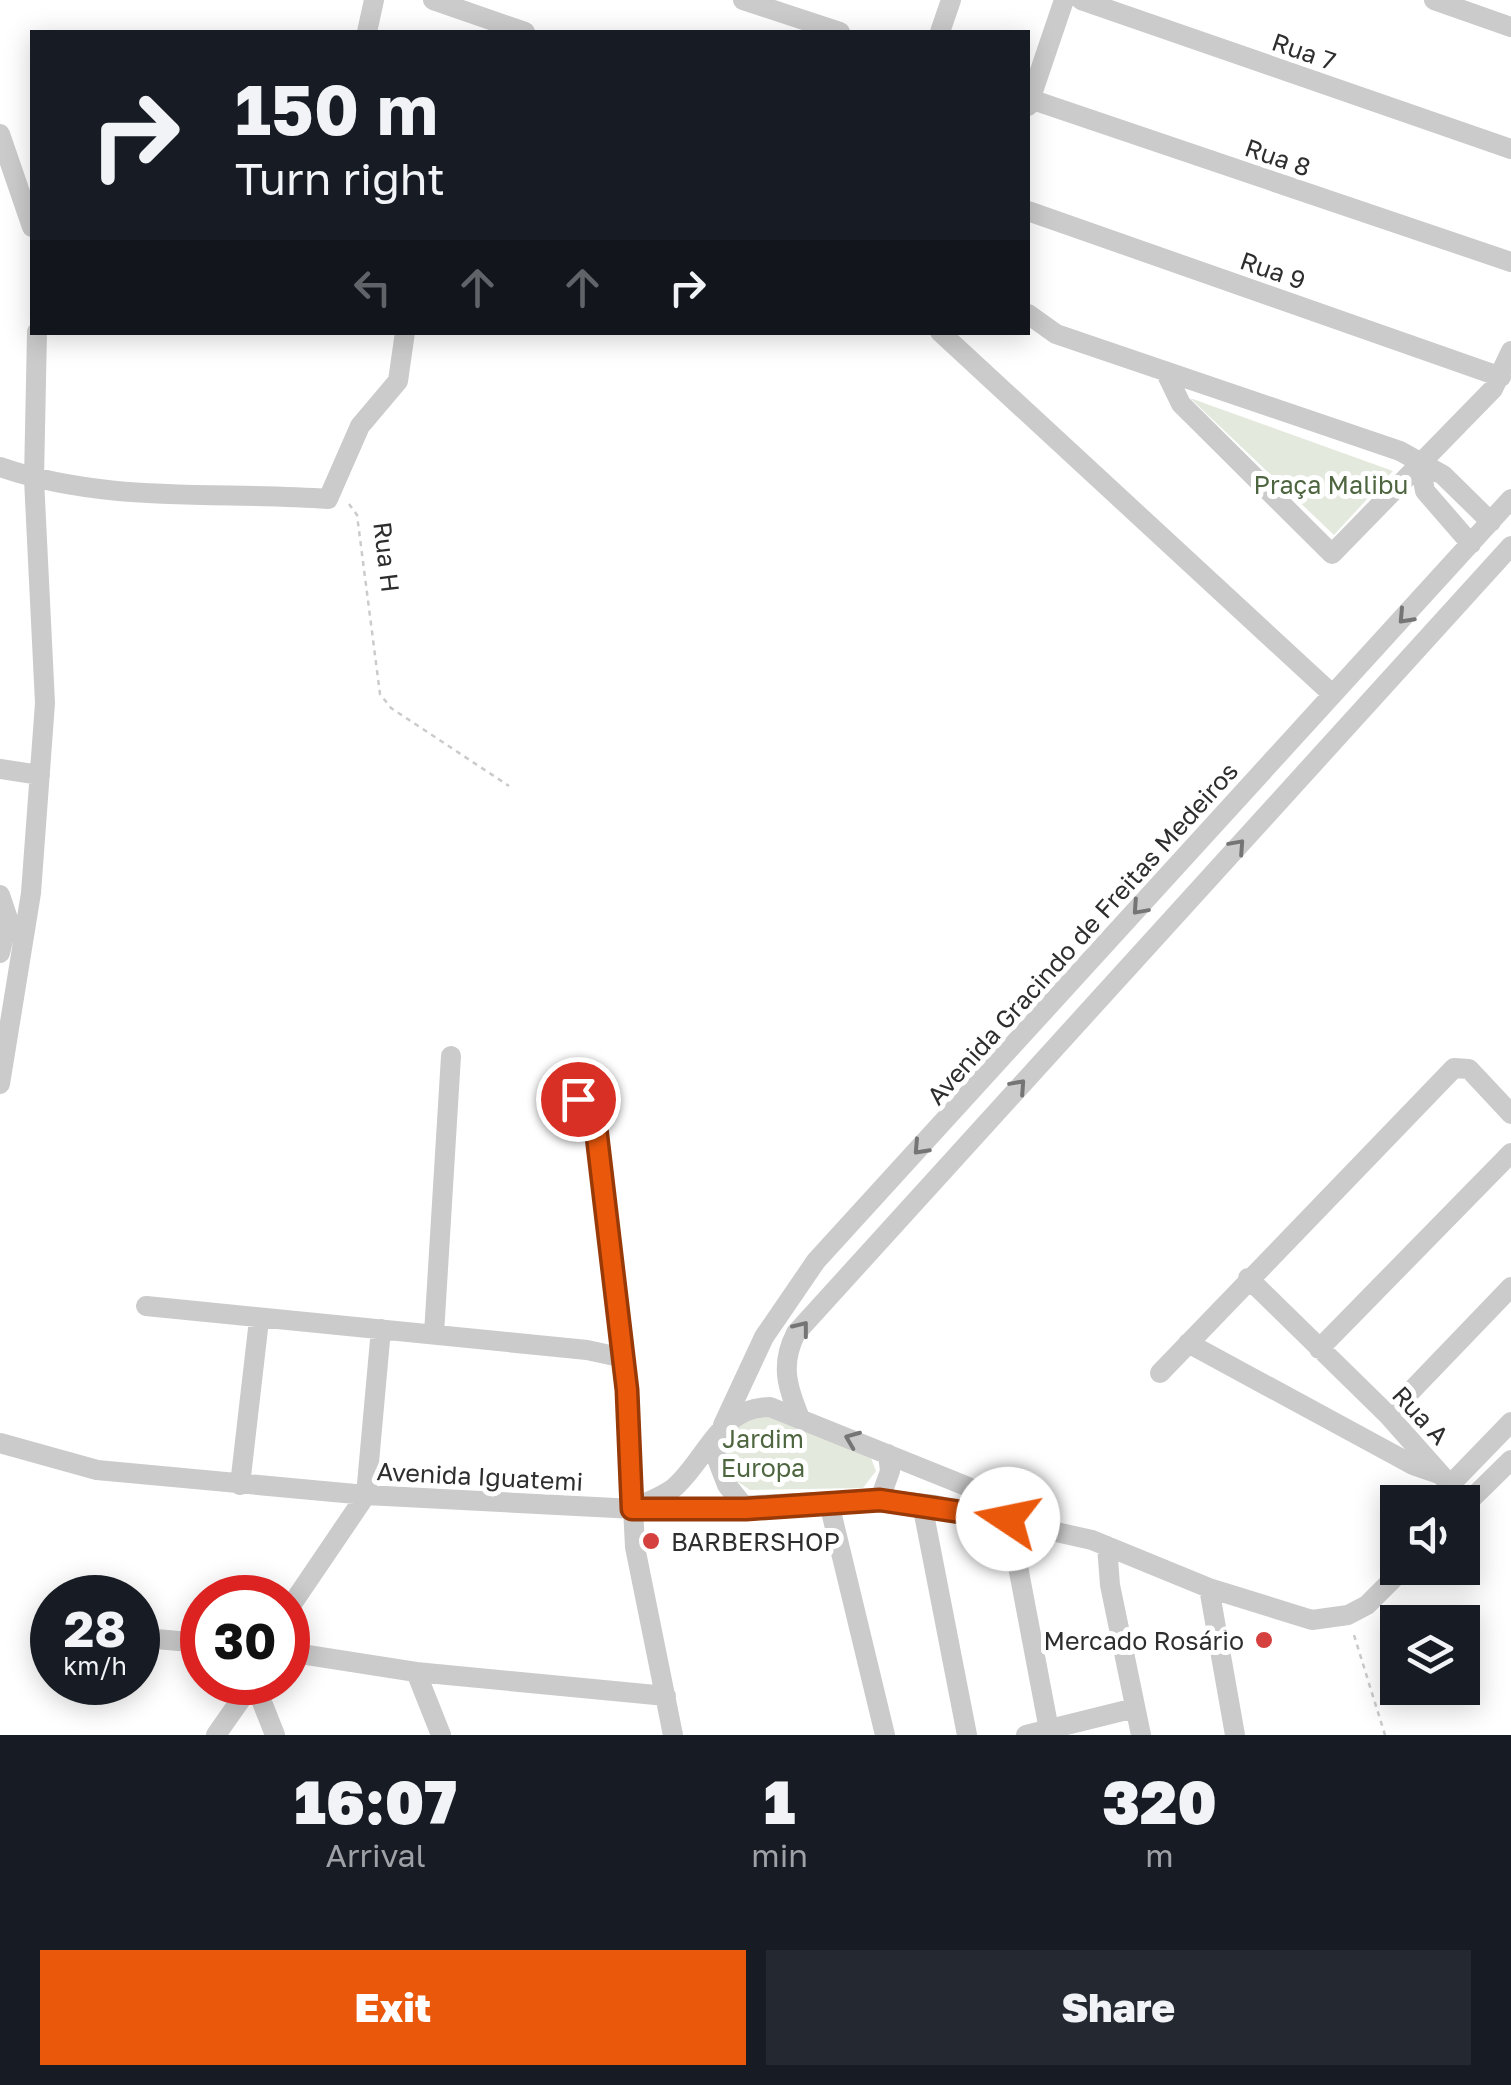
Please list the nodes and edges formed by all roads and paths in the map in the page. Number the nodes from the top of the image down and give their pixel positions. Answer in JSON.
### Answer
{"nodes":[{"id":1,"x":374,"y":0,"type":"edge"},
{"id":2,"x":433,"y":0,"type":"edge"},
{"id":3,"x":468,"y":0,"type":"edge"},
{"id":4,"x":744,"y":0,"type":"edge"},
{"id":5,"x":951,"y":0,"type":"edge"},
{"id":6,"x":1064,"y":0,"type":"edge"},
{"id":7,"x":1080,"y":0,"type":"edge"},
{"id":8,"x":1434,"y":0,"type":"edge"},
{"id":9,"x":484,"y":18,"type":"junction"},
{"id":10,"x":1511,"y":28,"type":"edge"},
{"id":11,"x":368,"y":30,"type":"edge"},
{"id":12,"x":519,"y":30,"type":"edge"},
{"id":13,"x":834,"y":30,"type":"edge"},
{"id":14,"x":941,"y":30,"type":"edge"},
{"id":15,"x":1030,"y":100,"type":"edge"},
{"id":16,"x":1030,"y":103,"type":"edge"},
{"id":17,"x":0,"y":134,"type":"edge"},
{"id":18,"x":1511,"y":148,"type":"edge"},
{"id":19,"x":1030,"y":212,"type":"edge"},
{"id":20,"x":30,"y":220,"type":"edge"},
{"id":21,"x":1511,"y":262,"type":"edge"},
{"id":22,"x":1030,"y":315,"type":"edge"},
{"id":23,"x":36,"y":335,"type":"edge"},
{"id":24,"x":405,"y":335,"type":"edge"},
{"id":25,"x":943,"y":335,"type":"edge"},
{"id":26,"x":1511,"y":351,"type":"edge"},
{"id":27,"x":1165,"y":371,"type":"junction"},
{"id":28,"x":1501,"y":377,"type":"junction"},
{"id":29,"x":1420,"y":464,"type":"junction"},
{"id":30,"x":0,"y":467,"type":"edge"},
{"id":31,"x":34,"y":478,"type":"junction"},
{"id":32,"x":328,"y":498,"type":"junction"},
{"id":33,"x":1511,"y":499,"type":"edge"},
{"id":34,"x":1491,"y":522,"type":"junction"},
{"id":35,"x":1470,"y":544,"type":"junction"},
{"id":36,"x":1511,"y":546,"type":"edge"},
{"id":37,"x":1332,"y":694,"type":"junction"},
{"id":38,"x":0,"y":769,"type":"edge"},
{"id":39,"x":40,"y":774,"type":"junction"},
{"id":40,"x":509,"y":786,"type":"dead end"},
{"id":41,"x":0,"y":895,"type":"edge"},
{"id":42,"x":0,"y":953,"type":"edge"},
{"id":43,"x":451,"y":1056,"type":"dead end"},
{"id":44,"x":0,"y":1084,"type":"edge"},
{"id":45,"x":578,"y":1099,"type":"dead end"},
{"id":46,"x":1511,"y":1114,"type":"edge"},
{"id":47,"x":1511,"y":1153,"type":"edge"},
{"id":48,"x":1248,"y":1278,"type":"junction"},
{"id":49,"x":1511,"y":1288,"type":"edge"},
{"id":50,"x":146,"y":1306,"type":"dead end"},
{"id":51,"x":259,"y":1320,"type":"junction"},
{"id":52,"x":380,"y":1329,"type":"junction"},
{"id":53,"x":434,"y":1334,"type":"junction"},
{"id":54,"x":1188,"y":1343,"type":"junction"},
{"id":55,"x":1319,"y":1349,"type":"junction"},
{"id":56,"x":624,"y":1358,"type":"junction"},
{"id":57,"x":1160,"y":1373,"type":"dead end"},
{"id":58,"x":1388,"y":1415,"type":"junction"},
{"id":59,"x":800,"y":1418,"type":"junction"},
{"id":60,"x":1511,"y":1422,"type":"edge"},
{"id":61,"x":723,"y":1425,"type":"junction"},
{"id":62,"x":0,"y":1443,"type":"edge"},
{"id":63,"x":712,"y":1446,"type":"junction"},
{"id":64,"x":888,"y":1454,"type":"junction"},
{"id":65,"x":1511,"y":1460,"type":"edge"},
{"id":66,"x":1444,"y":1480,"type":"junction"},
{"id":67,"x":240,"y":1485,"type":"junction"},
{"id":68,"x":1448,"y":1485,"type":"edge"},
{"id":69,"x":1480,"y":1491,"type":"edge"},
{"id":70,"x":366,"y":1495,"type":"junction"},
{"id":71,"x":880,"y":1500,"type":"junction"},
{"id":72,"x":829,"y":1503,"type":"junction"},
{"id":73,"x":922,"y":1504,"type":"junction"},
{"id":74,"x":632,"y":1509,"type":"junction"},
{"id":75,"x":746,"y":1509,"type":"junction"},
{"id":76,"x":1008,"y":1519,"type":"junction"},
{"id":77,"x":1035,"y":1526,"type":"junction"},
{"id":78,"x":1107,"y":1546,"type":"junction"},
{"id":79,"x":310,"y":1578,"type":"edge"},
{"id":80,"x":1387,"y":1585,"type":"edge"},
{"id":81,"x":1209,"y":1588,"type":"junction"},
{"id":82,"x":1348,"y":1614,"type":"junction"},
{"id":83,"x":310,"y":1655,"type":"edge"},
{"id":84,"x":416,"y":1672,"type":"junction"},
{"id":85,"x":666,"y":1696,"type":"junction"},
{"id":86,"x":237,"y":1705,"type":"edge"},
{"id":87,"x":263,"y":1705,"type":"edge"},
{"id":88,"x":1136,"y":1708,"type":"junction"},
{"id":89,"x":1050,"y":1732,"type":"edge"},
{"id":90,"x":216,"y":1735,"type":"edge"},
{"id":91,"x":275,"y":1735,"type":"edge"},
{"id":92,"x":441,"y":1735,"type":"edge"},
{"id":93,"x":673,"y":1735,"type":"edge"},
{"id":94,"x":885,"y":1735,"type":"edge"},
{"id":95,"x":968,"y":1735,"type":"edge"},
{"id":96,"x":1026,"y":1735,"type":"edge"},
{"id":97,"x":1141,"y":1735,"type":"edge"},
{"id":98,"x":1235,"y":1735,"type":"edge"},
{"id":99,"x":1384,"y":1735,"type":"edge"}],
"edges":[{"from":1,"to":11,"type":"street"},
{"from":2,"to":9,"type":"street"},
{"from":3,"to":9,"type":"street"},
{"from":4,"to":13,"type":"street"},
{"from":5,"to":14,"type":"street"},
{"from":6,"to":15,"type":"street"},
{"from":7,"to":18,"type":"street","name":"Rua 7"},
{"from":8,"to":10,"type":"street"},
{"from":9,"to":12,"type":"street"},
{"from":16,"to":21,"type":"street","name":"Rua 8"},
{"from":17,"to":20,"type":"street"},
{"from":19,"to":28,"type":"street","name":"Rua 9"},
{"from":22,"to":27,"type":"street"},
{"from":23,"to":31,"type":"street"},
{"from":24,"to":32,"type":"street"},
{"from":25,"to":37,"type":"street"},
{"from":26,"to":28,"type":"street"},
{"from":27,"to":29,"type":"street"},
{"from":27,"to":29,"type":"street"},
{"from":28,"to":29,"type":"street"},
{"from":29,"to":34,"type":"street"},
{"from":29,"to":35,"type":"street"},
{"from":30,"to":31,"type":"street"},
{"from":31,"to":32,"type":"street"},
{"from":31,"to":39,"type":"street"},
{"from":32,"to":40,"type":"path","name":"Rua H"},
{"from":33,"to":34,"type":"street","name":"Avenida Gracindo de Freitas Medeiros"},
{"from":34,"to":35,"type":"street","name":"Avenida Gracindo de Freitas Medeiros"},
{"from":35,"to":37,"type":"street","name":"Avenida Gracindo de Freitas Medeiros","one_way":true},
{"from":59,"to":36,"type":"street","one_way":true},
{"from":37,"to":61,"type":"street","name":"Avenida Gracindo de Freitas Medeiros","one_way":true},
{"from":38,"to":39,"type":"street"},
{"from":39,"to":44,"type":"street"},
{"from":41,"to":42,"type":"street"},
{"from":43,"to":53,"type":"street"},
{"from":45,"to":56,"type":"street"},
{"from":46,"to":48,"type":"street"},
{"from":47,"to":55,"type":"street"},
{"from":48,"to":54,"type":"street"},
{"from":48,"to":55,"type":"street","name":"Rua A"},
{"from":49,"to":58,"type":"street"},
{"from":50,"to":51,"type":"street"},
{"from":51,"to":52,"type":"street"},
{"from":51,"to":67,"type":"street"},
{"from":52,"to":53,"type":"street"},
{"from":52,"to":70,"type":"street"},
{"from":53,"to":56,"type":"street"},
{"from":54,"to":57,"type":"street"},
{"from":54,"to":66,"type":"street","name":"Rua A"},
{"from":55,"to":58,"type":"street","name":"Rua A"},
{"from":56,"to":74,"type":"street"},
{"from":58,"to":66,"type":"street","name":"Rua A"},
{"from":59,"to":61,"type":"street"},
{"from":64,"to":59,"type":"street","one_way":true},
{"from":60,"to":66,"type":"street"},
{"from":61,"to":63,"type":"street","name":"Avenida Gracindo de Freitas Medeiros"},
{"from":62,"to":67,"type":"street","name":"Avenida Iguatemi"},
{"from":63,"to":74,"type":"street","name":"Avenida Gracindo de Freitas Medeiros"},
{"from":63,"to":75,"type":"street"},
{"from":64,"to":71,"type":"street"},
{"from":64,"to":77,"type":"street"},
{"from":65,"to":69,"type":"street"},
{"from":66,"to":68,"type":"street"},
{"from":67,"to":70,"type":"street","name":"Avenida Iguatemi"},
{"from":70,"to":74,"type":"street","name":"Avenida Iguatemi"},
{"from":70,"to":79,"type":"street"},
{"from":71,"to":72,"type":"street","name":"Avenida Iguatemi"},
{"from":71,"to":73,"type":"street","name":"Avenida Iguatemi"},
{"from":72,"to":75,"type":"street","name":"Avenida Iguatemi"},
{"from":72,"to":94,"type":"street"},
{"from":73,"to":76,"type":"street","name":"Avenida Iguatemi"},
{"from":73,"to":95,"type":"street"},
{"from":74,"to":75,"type":"street","name":"Avenida Iguatemi"},
{"from":74,"to":85,"type":"street"},
{"from":76,"to":77,"type":"street","name":"Avenida Iguatemi"},
{"from":76,"to":89,"type":"street"},
{"from":77,"to":78,"type":"street","name":"Avenida Iguatemi"},
{"from":78,"to":81,"type":"street","name":"Avenida Iguatemi"},
{"from":78,"to":88,"type":"street"},
{"from":80,"to":82,"type":"street"},
{"from":81,"to":82,"type":"street","name":"Avenida Iguatemi"},
{"from":81,"to":98,"type":"street"},
{"from":82,"to":99,"type":"path"},
{"from":83,"to":84,"type":"street"},
{"from":84,"to":85,"type":"street"},
{"from":84,"to":92,"type":"street"},
{"from":85,"to":93,"type":"street"},
{"from":86,"to":90,"type":"street"},
{"from":87,"to":91,"type":"street"},
{"from":88,"to":89,"type":"street"},
{"from":88,"to":97,"type":"street"},
{"from":89,"to":96,"type":"street"}]}
